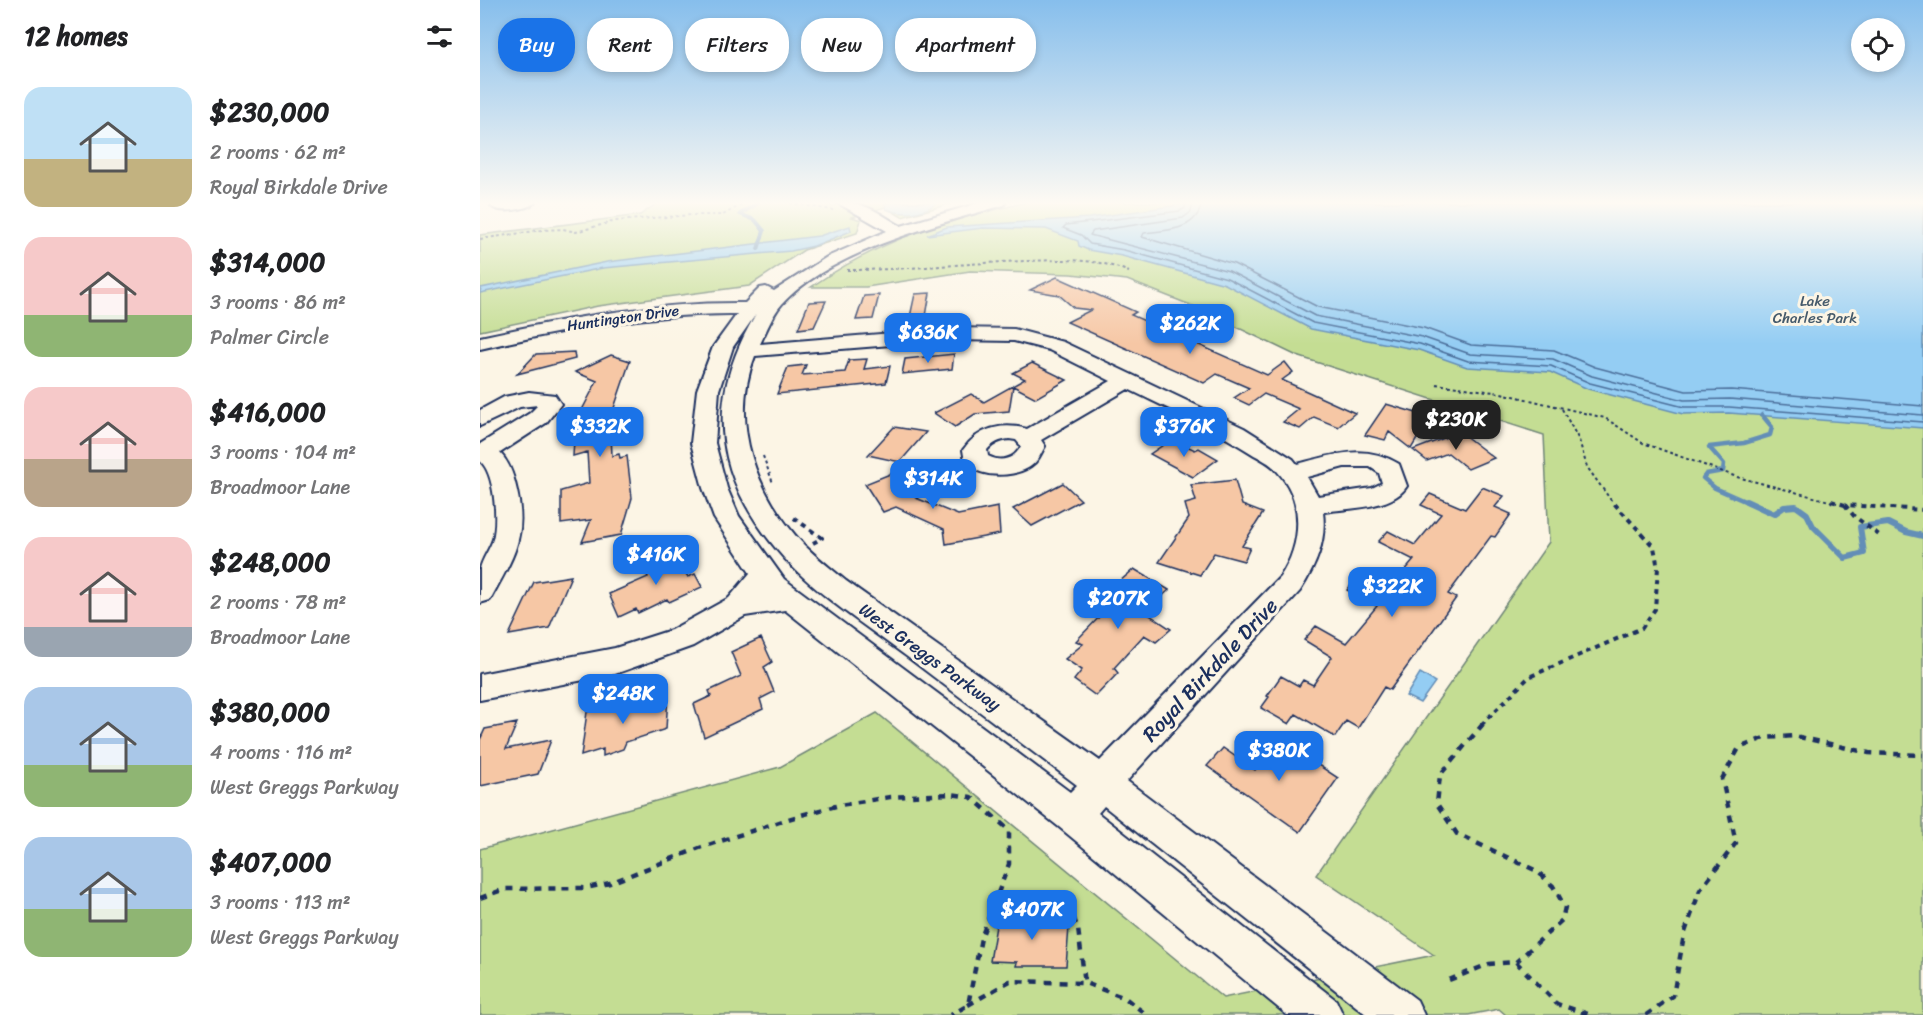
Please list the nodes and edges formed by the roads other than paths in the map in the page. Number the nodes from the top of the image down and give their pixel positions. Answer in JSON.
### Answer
{"nodes":[{"id":1,"x":855,"y":249,"type":"edge"},
{"id":2,"x":759,"y":309,"type":"junction"},
{"id":3,"x":480,"y":343,"type":"edge"},
{"id":4,"x":746,"y":351,"type":"junction"},
{"id":5,"x":1128,"y":380,"type":"junction"},
{"id":6,"x":480,"y":418,"type":"edge"},
{"id":7,"x":1028,"y":438,"type":"dead end"},
{"id":8,"x":482,"y":452,"type":"edge"},
{"id":9,"x":1292,"y":473,"type":"junction"},
{"id":10,"x":1309,"y":506,"type":"junction"},
{"id":11,"x":766,"y":573,"type":"junction"},
{"id":12,"x":480,"y":592,"type":"edge"},
{"id":13,"x":790,"y":598,"type":"junction"},
{"id":14,"x":739,"y":606,"type":"junction"},
{"id":15,"x":480,"y":687,"type":"edge"},
{"id":16,"x":1103,"y":784,"type":"junction"},
{"id":17,"x":1072,"y":815,"type":"junction"},
{"id":18,"x":1322,"y":1015,"type":"edge"},
{"id":19,"x":1402,"y":1015,"type":"edge"}],
"edges":[{"from":1,"to":2,"type":"street","name":"West Greggs Parkway"},
{"from":2,"to":3,"type":"street","name":"Huntington Drive"},
{"from":2,"to":4,"type":"street","name":"West Greggs Parkway"},
{"from":2,"to":11,"type":"street","name":"West Greggs Parkway"},
{"from":4,"to":5,"type":"street","name":"Royal Birkdale Drive"},
{"from":4,"to":16,"type":"street","name":"West Greggs Parkway"},
{"from":5,"to":7,"type":"street"},
{"from":5,"to":9,"type":"street","name":"Royal Birkdale Drive"},
{"from":6,"to":8,"type":"street"},
{"from":8,"to":12,"type":"street"},
{"from":9,"to":10,"type":"street","name":"Royal Birkdale Drive"},
{"from":9,"to":10,"type":"street"},
{"from":10,"to":16,"type":"street","name":"Royal Birkdale Drive"},
{"from":11,"to":13,"type":"street","name":"West Greggs Parkway"},
{"from":11,"to":14,"type":"street"},
{"from":13,"to":14,"type":"street"},
{"from":13,"to":17,"type":"street","name":"West Greggs Parkway"},
{"from":14,"to":15,"type":"street"},
{"from":16,"to":17,"type":"street","name":"Royal Birkdale Drive"},
{"from":16,"to":19,"type":"street","name":"West Greggs Parkway"},
{"from":17,"to":18,"type":"street","name":"West Greggs Parkway"}]}
